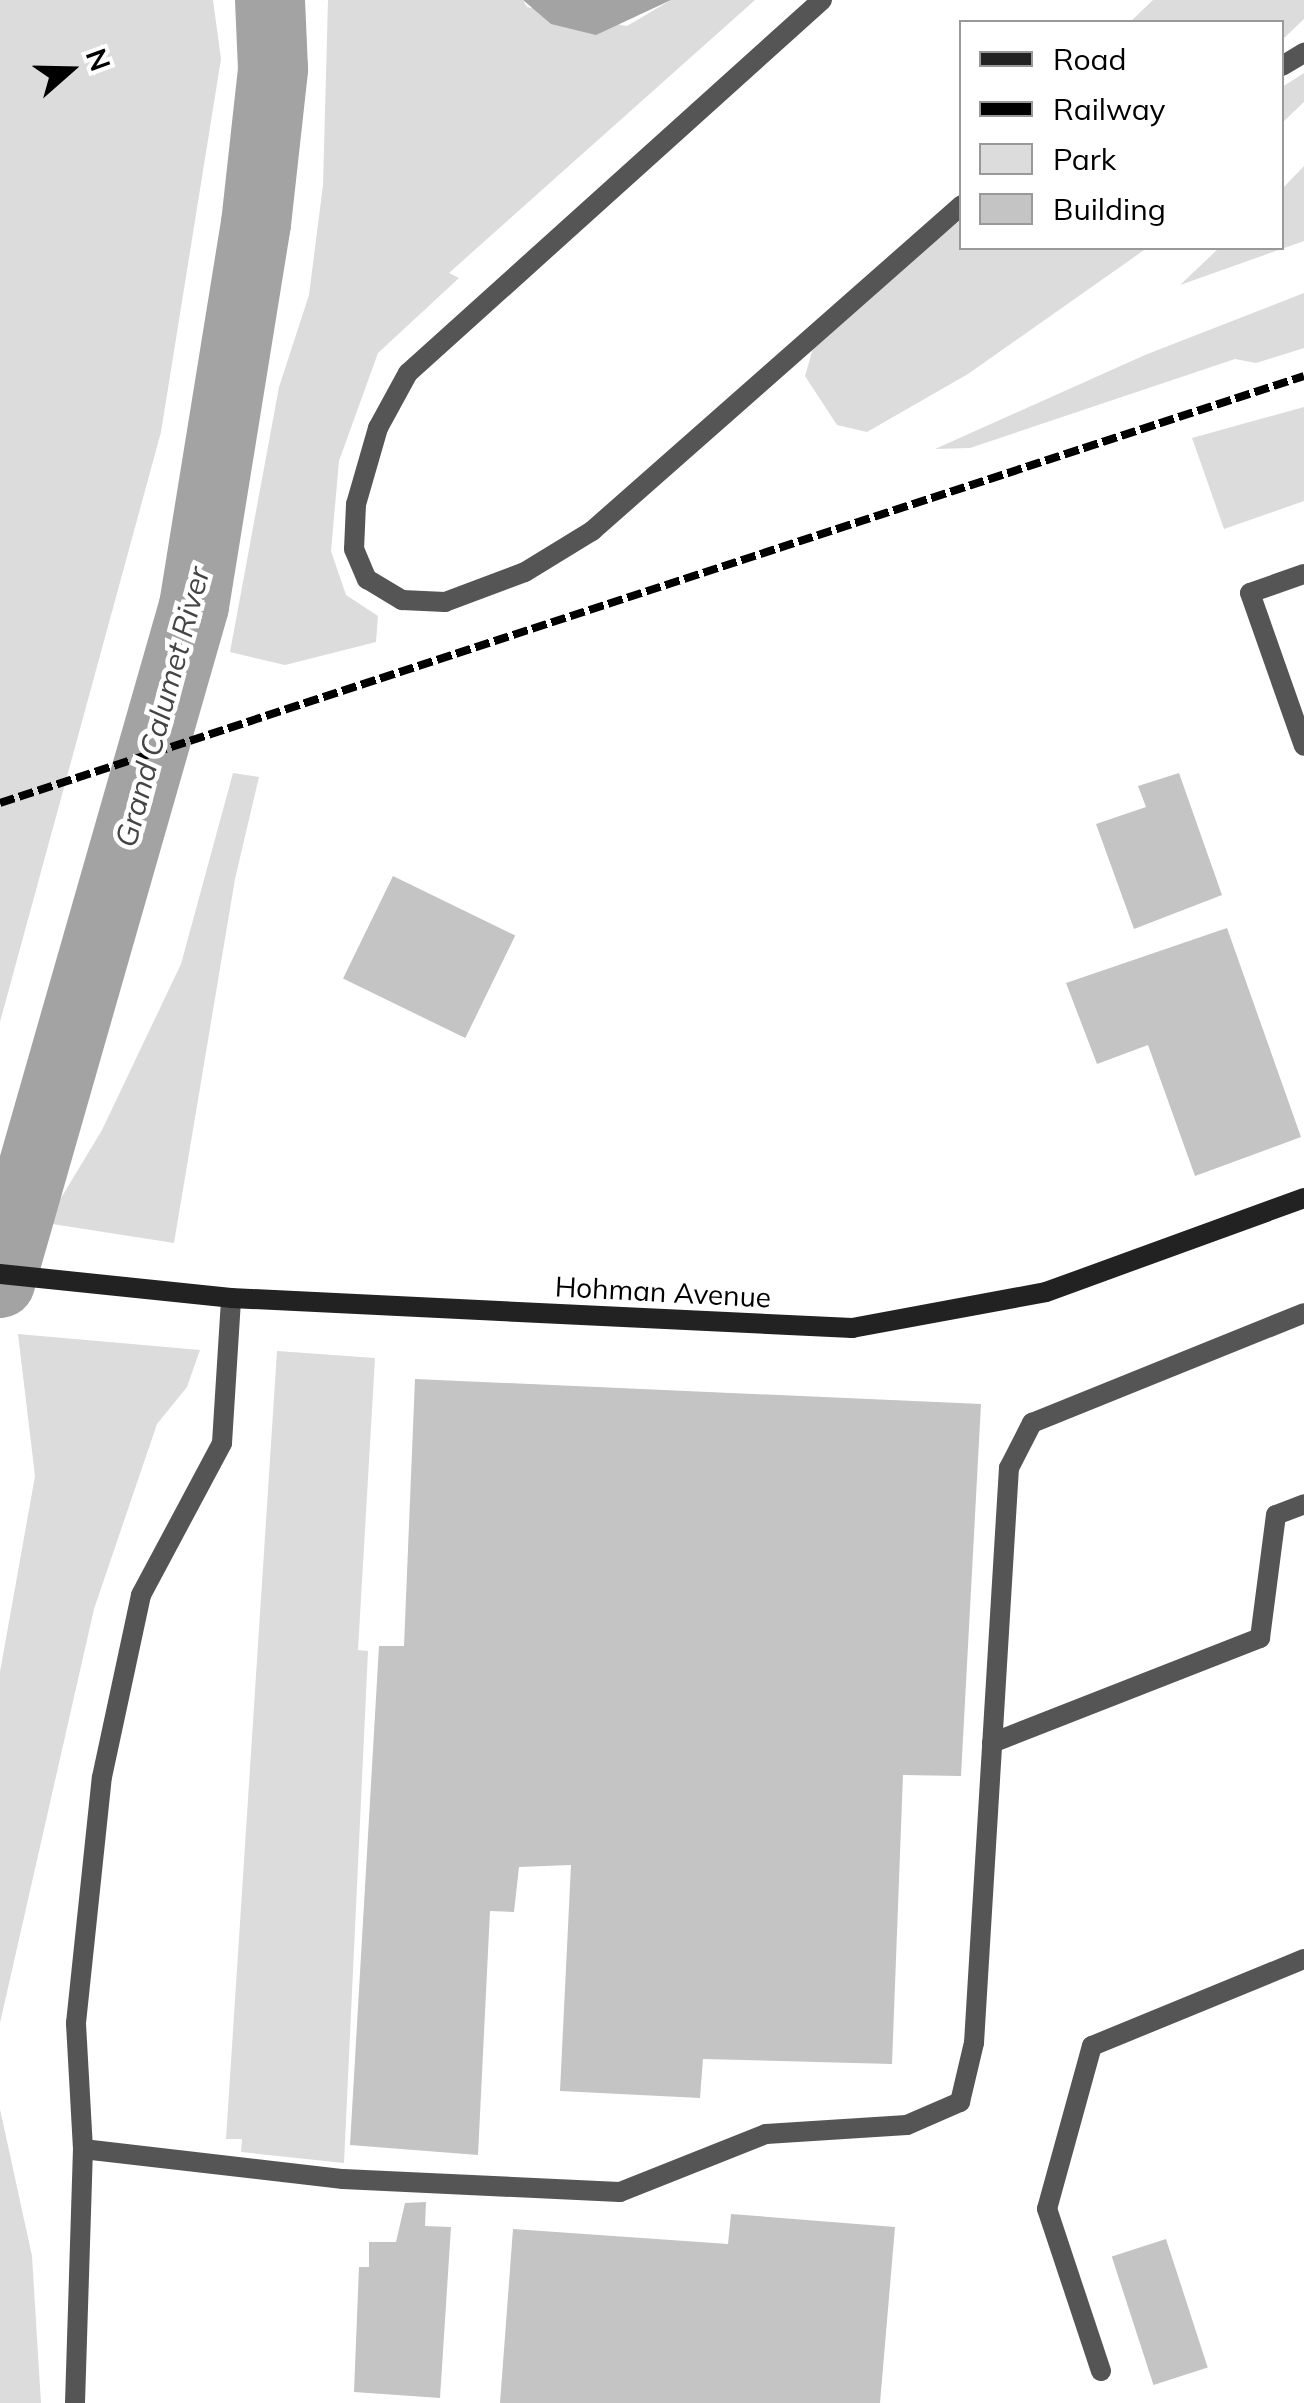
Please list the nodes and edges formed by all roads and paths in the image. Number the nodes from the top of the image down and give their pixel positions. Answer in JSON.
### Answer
{"nodes":[{"id":1,"x":822,"y":0,"type":"edge"},
{"id":2,"x":959,"y":208,"type":"edge"},
{"id":3,"x":1304,"y":574,"type":"edge"},
{"id":4,"x":1304,"y":746,"type":"edge"},
{"id":5,"x":1304,"y":1198,"type":"edge"},
{"id":6,"x":0,"y":1274,"type":"edge"},
{"id":7,"x":231,"y":1298,"type":"junction"},
{"id":8,"x":1304,"y":1313,"type":"edge"},
{"id":9,"x":1304,"y":1504,"type":"edge"},
{"id":10,"x":992,"y":1744,"type":"junction"},
{"id":11,"x":1304,"y":1958,"type":"edge"},
{"id":12,"x":83,"y":2149,"type":"junction"},
{"id":13,"x":1102,"y":2371,"type":"dead end"},
{"id":14,"x":75,"y":2403,"type":"edge"}],
"edges":[{"from":1,"to":2,"type":"street"},
{"from":3,"to":4,"type":"street"},
{"from":5,"to":7,"type":"main road","name":"Hohman Avenue"},
{"from":6,"to":7,"type":"main road","name":"Hohman Avenue"},
{"from":7,"to":12,"type":"street"},
{"from":8,"to":10,"type":"street"},
{"from":9,"to":10,"type":"street"},
{"from":10,"to":12,"type":"street"},
{"from":11,"to":13,"type":"street"},
{"from":12,"to":14,"type":"street"}]}
